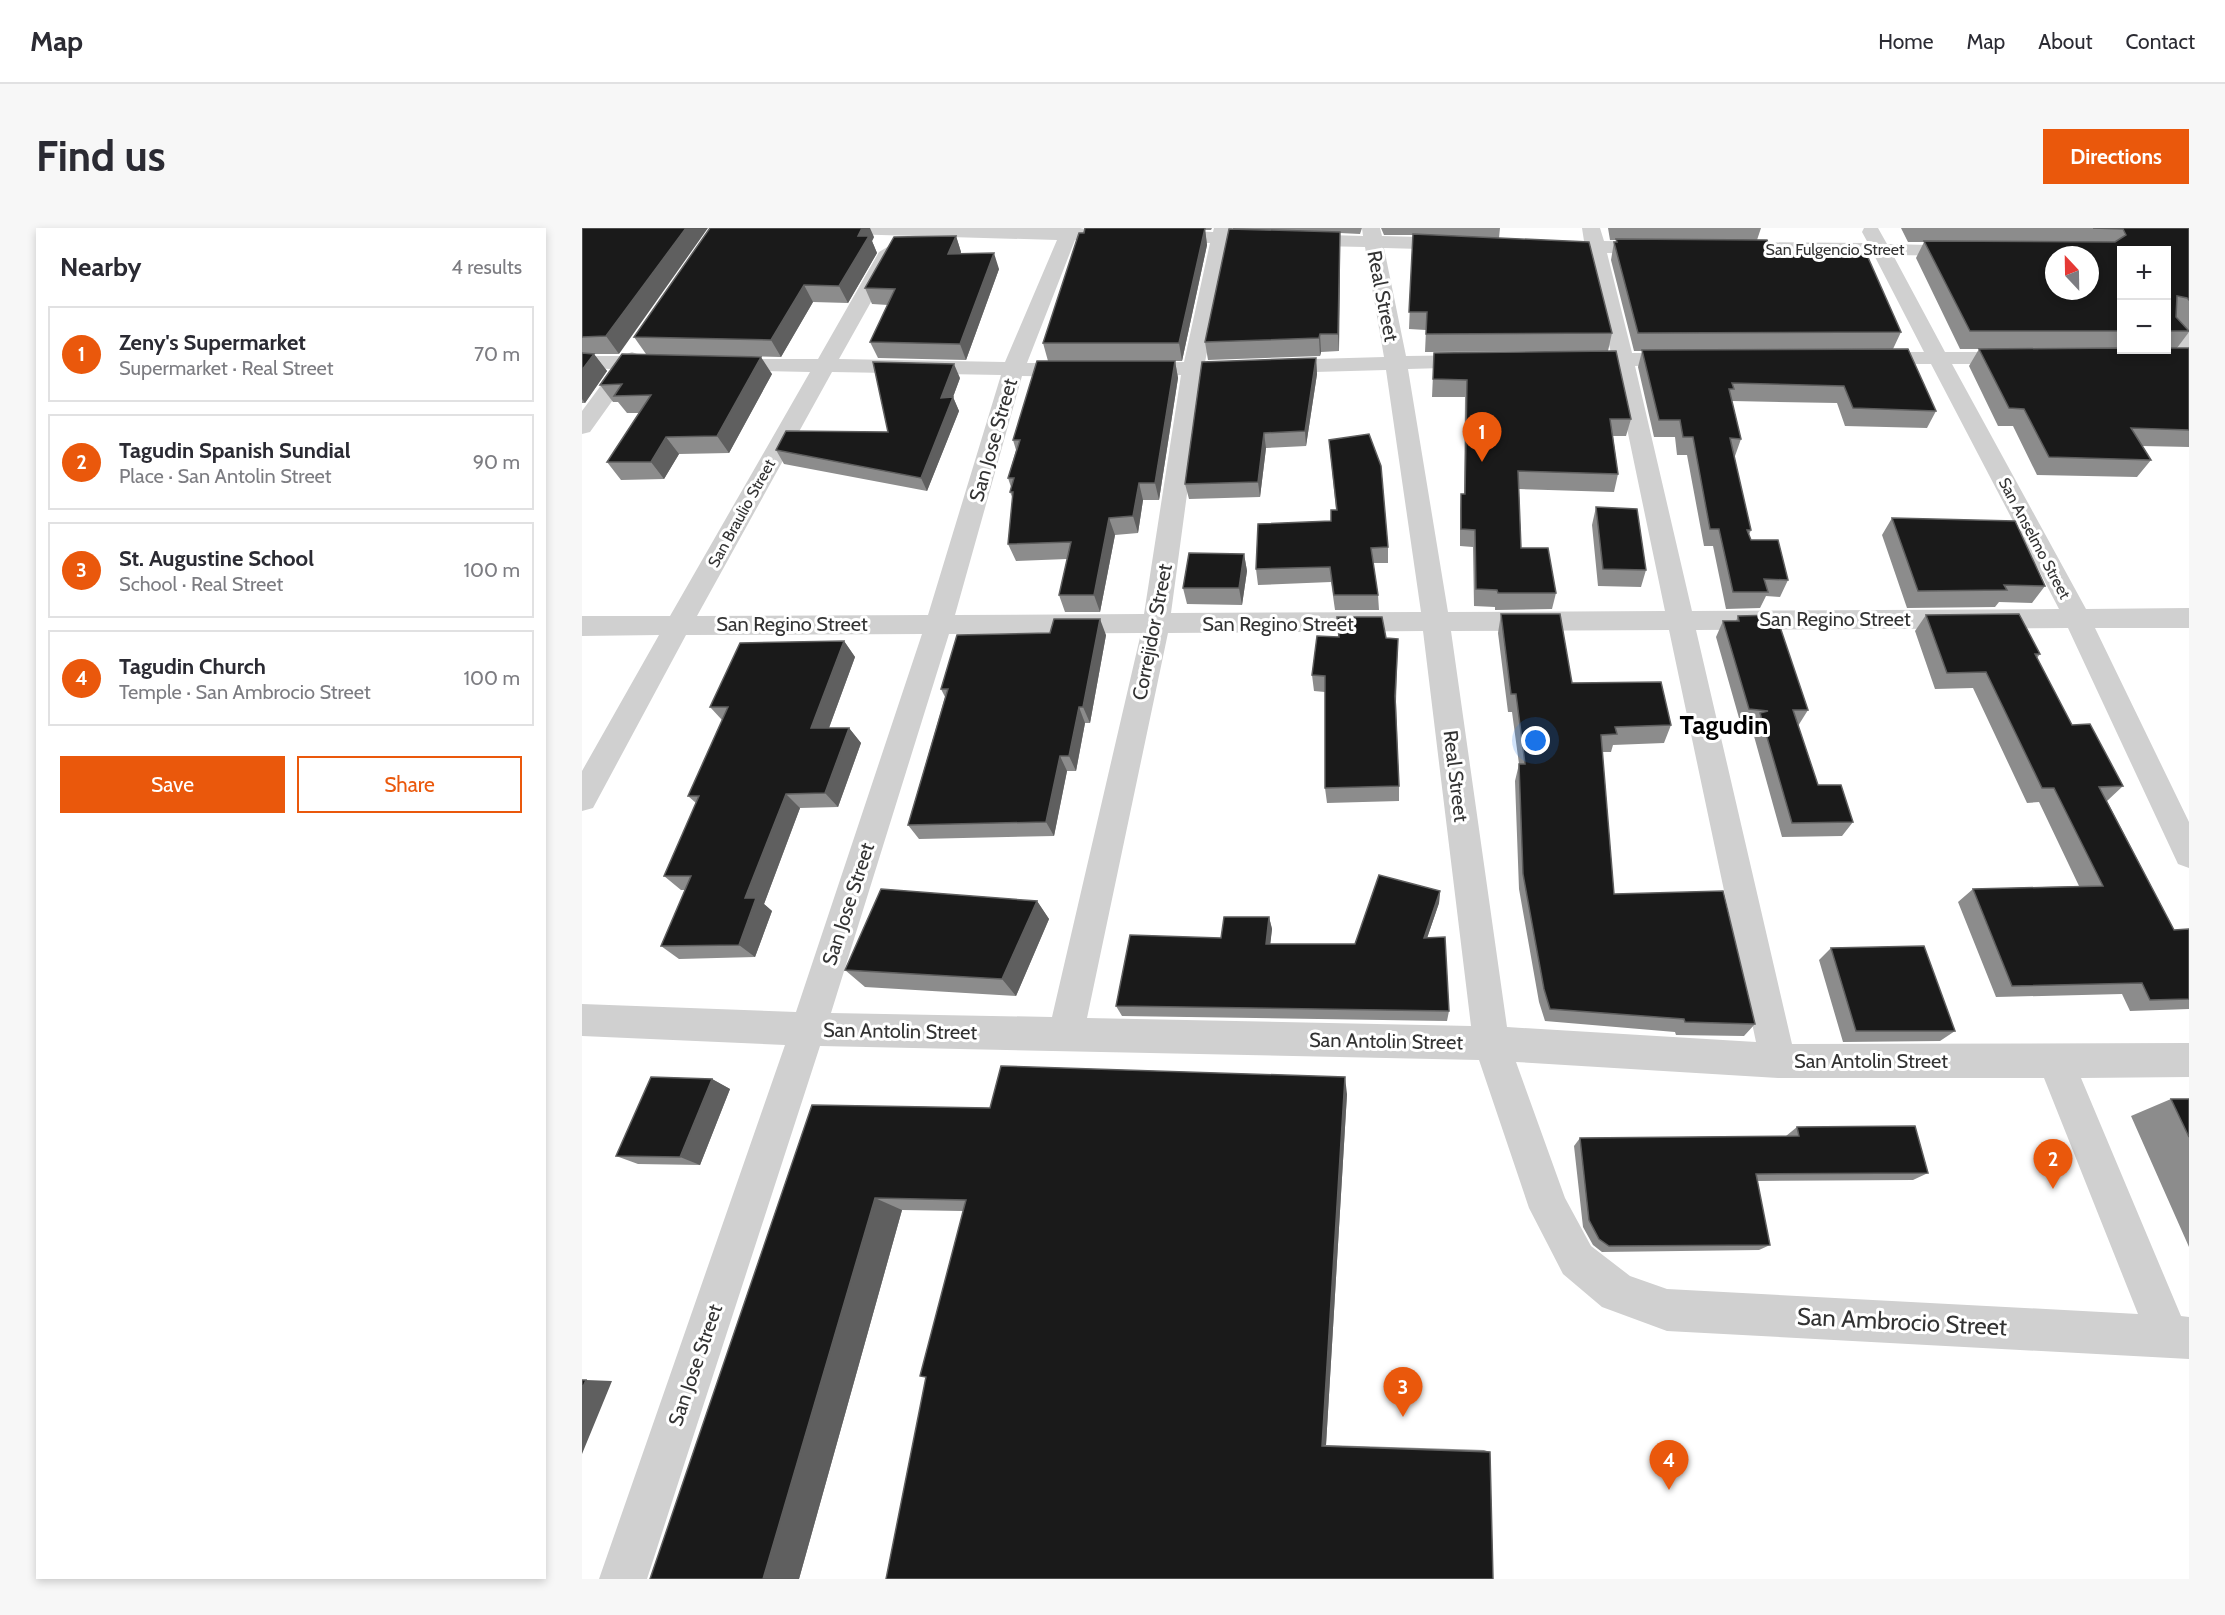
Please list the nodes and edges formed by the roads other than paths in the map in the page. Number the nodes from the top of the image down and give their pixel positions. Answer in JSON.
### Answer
{"nodes":[{"id":1,"x":847,"y":228,"type":"edge"},
{"id":2,"x":903,"y":229,"type":"edge"},
{"id":3,"x":1070,"y":231,"type":"edge"},
{"id":4,"x":1222,"y":232,"type":"edge"},
{"id":5,"x":1104,"y":235,"type":"edge"},
{"id":6,"x":1372,"y":235,"type":"edge"},
{"id":7,"x":1139,"y":236,"type":"edge"},
{"id":8,"x":1593,"y":238,"type":"edge"},
{"id":9,"x":1873,"y":238,"type":"edge"},
{"id":10,"x":1478,"y":244,"type":"edge"},
{"id":11,"x":1525,"y":246,"type":"edge"},
{"id":12,"x":1678,"y":248,"type":"edge"},
{"id":13,"x":1701,"y":248,"type":"edge"},
{"id":14,"x":1985,"y":250,"type":"edge"},
{"id":15,"x":2171,"y":326,"type":"edge"},
{"id":16,"x":642,"y":344,"type":"edge"},
{"id":17,"x":2189,"y":346,"type":"edge"},
{"id":18,"x":2165,"y":357,"type":"edge"},
{"id":19,"x":2189,"y":357,"type":"edge"},
{"id":20,"x":1845,"y":358,"type":"edge"},
{"id":21,"x":1939,"y":358,"type":"junction"},
{"id":22,"x":2034,"y":358,"type":"edge"},
{"id":23,"x":1705,"y":359,"type":"edge"},
{"id":24,"x":1551,"y":360,"type":"edge"},
{"id":25,"x":1623,"y":360,"type":"junction"},
{"id":26,"x":1503,"y":361,"type":"edge"},
{"id":27,"x":582,"y":362,"type":"edge"},
{"id":28,"x":1396,"y":362,"type":"junction"},
{"id":29,"x":628,"y":363,"type":"junction"},
{"id":30,"x":824,"y":365,"type":"junction"},
{"id":31,"x":1193,"y":369,"type":"junction"},
{"id":32,"x":1013,"y":370,"type":"junction"},
{"id":33,"x":582,"y":427,"type":"edge"},
{"id":34,"x":2077,"y":618,"type":"junction"},
{"id":35,"x":2189,"y":618,"type":"edge"},
{"id":36,"x":1680,"y":619,"type":"junction"},
{"id":37,"x":939,"y":623,"type":"junction"},
{"id":38,"x":1436,"y":623,"type":"junction"},
{"id":39,"x":678,"y":625,"type":"junction"},
{"id":40,"x":1156,"y":625,"type":"junction"},
{"id":41,"x":582,"y":626,"type":"edge"},
{"id":42,"x":582,"y":799,"type":"edge"},
{"id":43,"x":2189,"y":855,"type":"edge"},
{"id":44,"x":582,"y":1020,"type":"edge"},
{"id":45,"x":808,"y":1029,"type":"junction"},
{"id":46,"x":1066,"y":1034,"type":"junction"},
{"id":47,"x":1491,"y":1043,"type":"junction"},
{"id":48,"x":2189,"y":1060,"type":"edge"},
{"id":49,"x":1778,"y":1061,"type":"junction"},
{"id":50,"x":2056,"y":1061,"type":"junction"},
{"id":51,"x":1617,"y":1292,"type":"joint"},
{"id":52,"x":2178,"y":1337,"type":"edge"},
{"id":53,"x":623,"y":1579,"type":"edge"}],
"edges":[{"from":1,"to":2,"type":"street"},
{"from":2,"to":3,"type":"street"},
{"from":2,"to":30,"type":"street","name":"San Braulio Street"},
{"from":3,"to":5,"type":"street"},
{"from":3,"to":32,"type":"street","name":"San Jose Street"},
{"from":4,"to":6,"type":"street"},
{"from":4,"to":7,"type":"street"},
{"from":4,"to":31,"type":"street","name":"Correjidor Street"},
{"from":6,"to":10,"type":"street"},
{"from":6,"to":28,"type":"street","name":"Real Street"},
{"from":8,"to":11,"type":"street"},
{"from":8,"to":12,"type":"street"},
{"from":8,"to":25,"type":"street"},
{"from":9,"to":13,"type":"street","name":"San Fulgencio Street"},
{"from":9,"to":14,"type":"street","name":"San Fulgencio Street"},
{"from":9,"to":21,"type":"street","name":"San Anselmo Street"},
{"from":15,"to":17,"type":"street"},
{"from":16,"to":29,"type":"street"},
{"from":18,"to":19,"type":"street"},
{"from":20,"to":21,"type":"street"},
{"from":21,"to":22,"type":"street"},
{"from":21,"to":34,"type":"street","name":"San Anselmo Street"},
{"from":23,"to":25,"type":"street"},
{"from":24,"to":25,"type":"street"},
{"from":25,"to":36,"type":"street"},
{"from":26,"to":28,"type":"street"},
{"from":27,"to":29,"type":"street"},
{"from":28,"to":31,"type":"street"},
{"from":28,"to":38,"type":"street","name":"Real Street"},
{"from":29,"to":30,"type":"street"},
{"from":29,"to":33,"type":"street"},
{"from":30,"to":32,"type":"street"},
{"from":30,"to":39,"type":"street","name":"San Braulio Street"},
{"from":31,"to":32,"type":"street"},
{"from":31,"to":40,"type":"street","name":"Correjidor Street"},
{"from":32,"to":37,"type":"street","name":"San Jose Street"},
{"from":34,"to":35,"type":"street","name":"San Regino Street"},
{"from":34,"to":36,"type":"street","name":"San Regino Street"},
{"from":34,"to":43,"type":"street","name":"San Anselmo Street"},
{"from":36,"to":38,"type":"street","name":"San Regino Street"},
{"from":36,"to":49,"type":"street"},
{"from":37,"to":39,"type":"street","name":"San Regino Street"},
{"from":37,"to":40,"type":"street","name":"San Regino Street"},
{"from":37,"to":45,"type":"street","name":"San Jose Street"},
{"from":38,"to":40,"type":"street","name":"San Regino Street"},
{"from":38,"to":47,"type":"street","name":"Real Street"},
{"from":39,"to":41,"type":"street","name":"San Regino Street"},
{"from":39,"to":42,"type":"street","name":"San Braulio Street"},
{"from":40,"to":46,"type":"street","name":"Correjidor Street"},
{"from":44,"to":45,"type":"street","name":"San Antolin Street"},
{"from":45,"to":46,"type":"street","name":"San Antolin Street"},
{"from":45,"to":53,"type":"street","name":"San Jose Street"},
{"from":46,"to":47,"type":"street","name":"San Antolin Street"},
{"from":47,"to":49,"type":"street","name":"San Antolin Street"},
{"from":47,"to":51,"type":"street","name":"Real Street"},
{"from":48,"to":50,"type":"street","name":"San Antolin Street"},
{"from":49,"to":50,"type":"street","name":"San Antolin Street"},
{"from":50,"to":52,"type":"street"},
{"from":51,"to":52,"type":"street","name":"San Ambrocio Street"}]}
